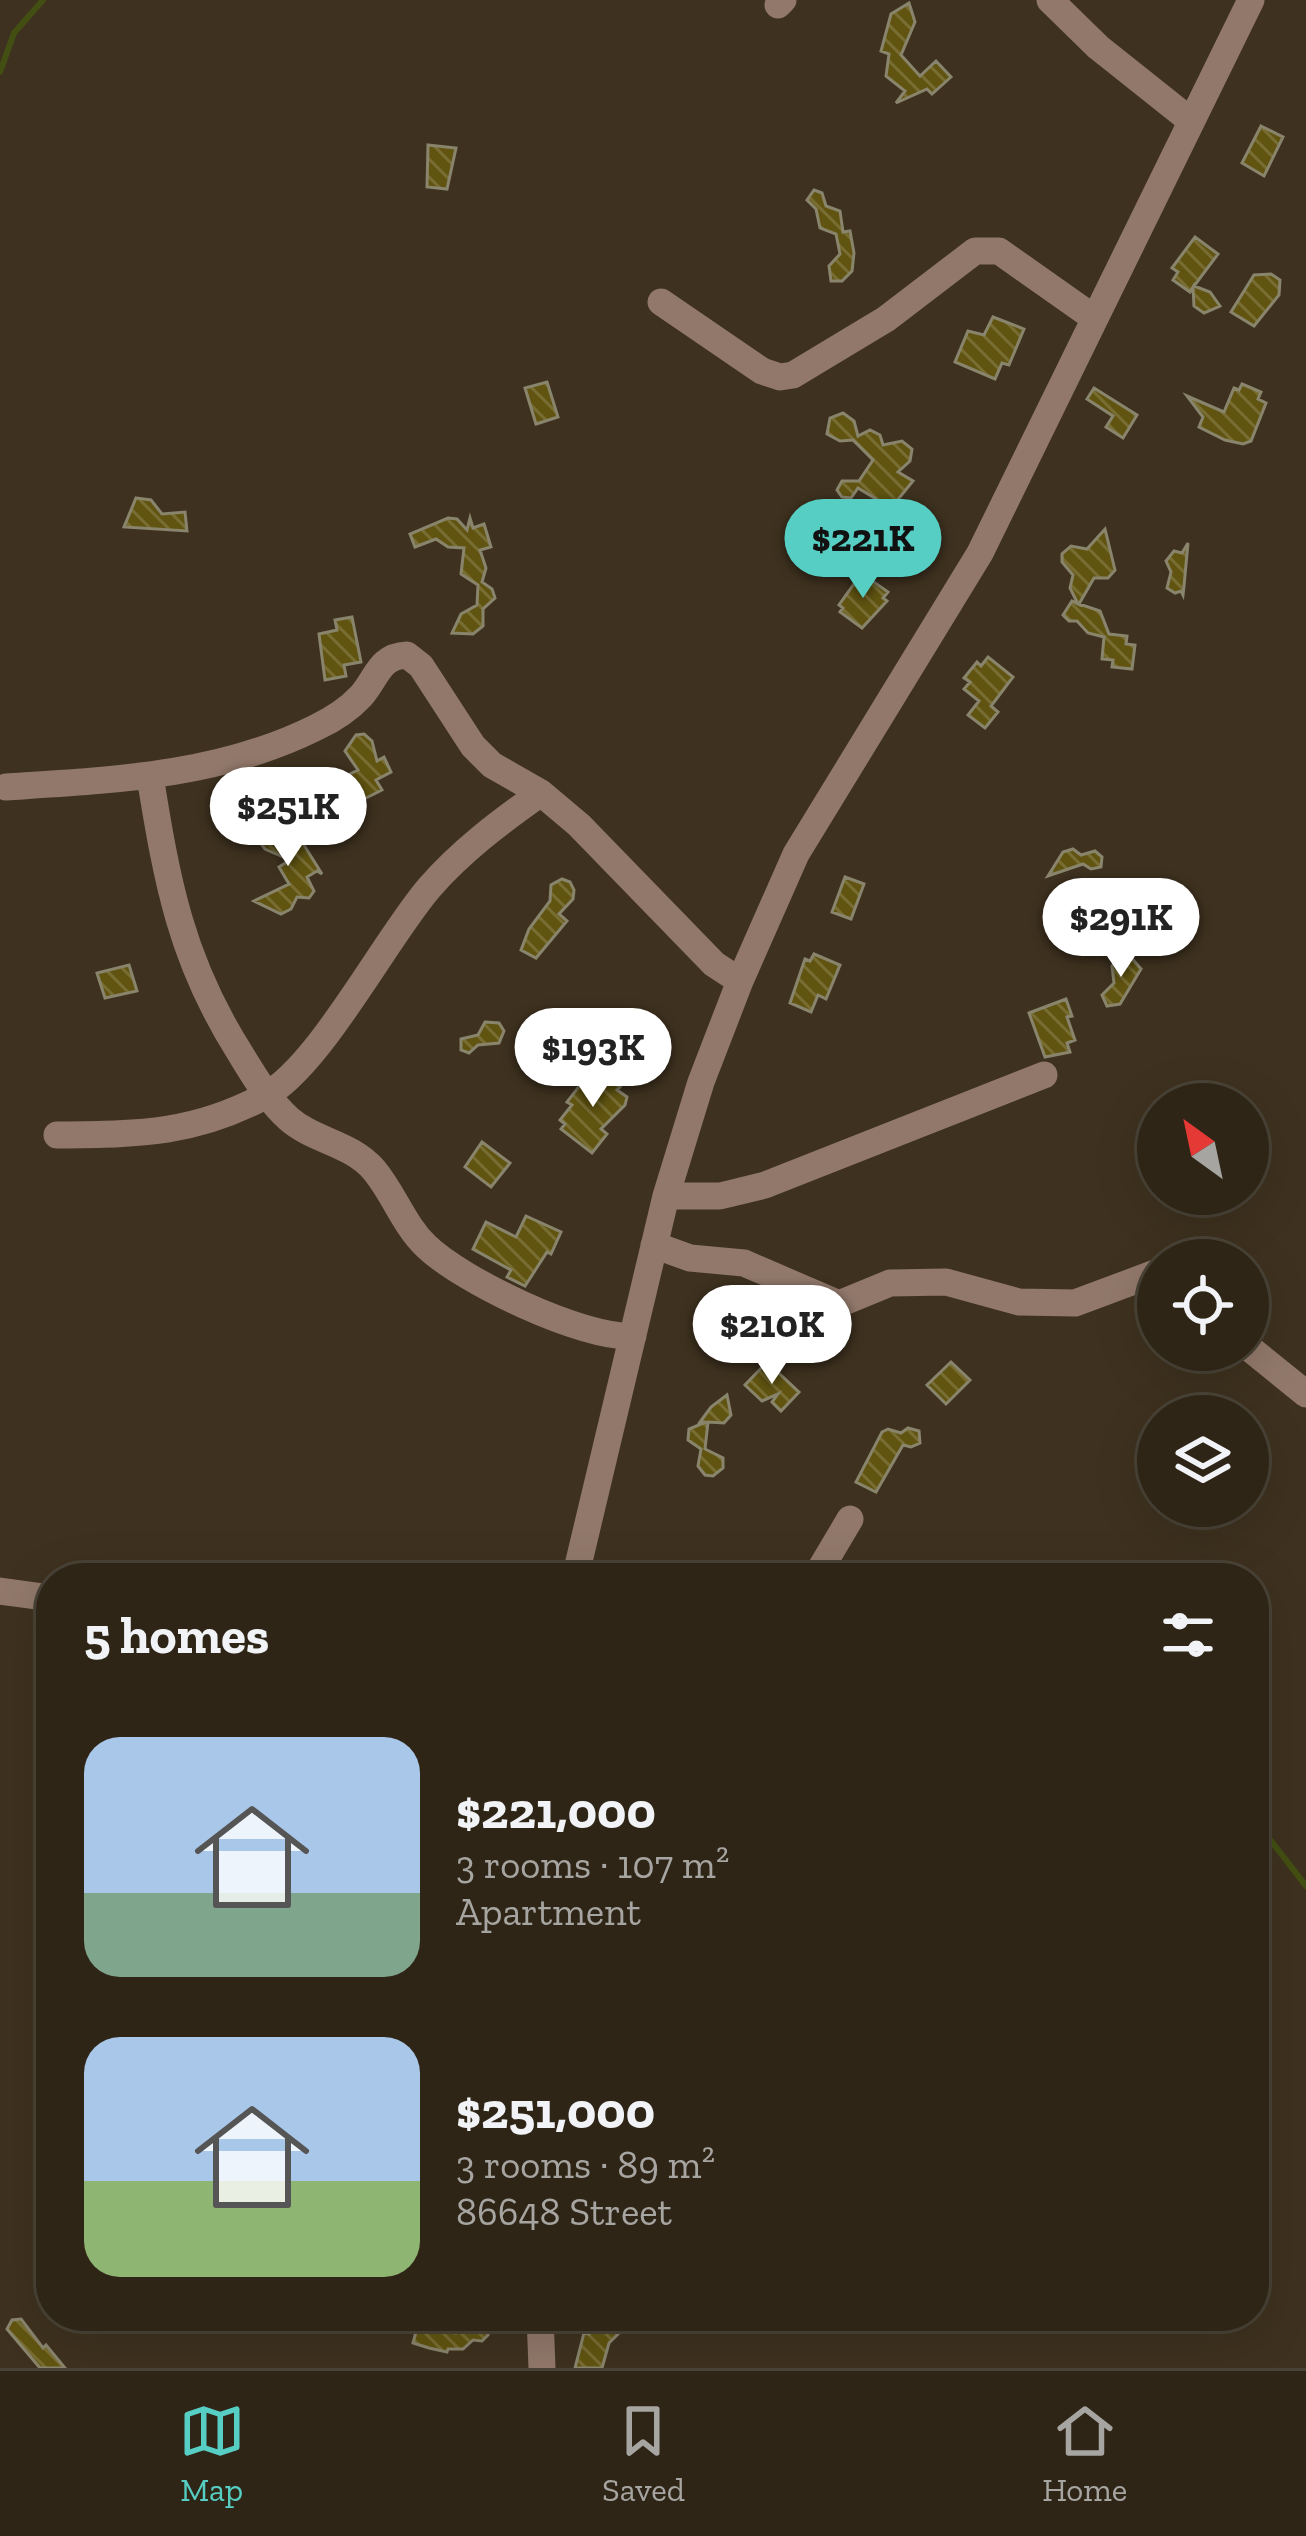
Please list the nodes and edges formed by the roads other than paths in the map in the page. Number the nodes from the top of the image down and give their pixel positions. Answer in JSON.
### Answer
{"nodes":[{"id":1,"x":1050,"y":0,"type":"edge"},
{"id":2,"x":1250,"y":0,"type":"edge"},
{"id":3,"x":1190,"y":121,"type":"junction"},
{"id":4,"x":661,"y":302,"type":"dead end"},
{"id":5,"x":1094,"y":318,"type":"junction"},
{"id":6,"x":150,"y":776,"type":"junction"},
{"id":7,"x":6,"y":787,"type":"dead end"},
{"id":8,"x":542,"y":793,"type":"junction"},
{"id":9,"x":740,"y":981,"type":"junction"},
{"id":10,"x":1044,"y":1075,"type":"dead end"},
{"id":11,"x":267,"y":1095,"type":"junction"},
{"id":12,"x":57,"y":1135,"type":"dead end"},
{"id":13,"x":666,"y":1196,"type":"junction"},
{"id":14,"x":654,"y":1245,"type":"junction"},
{"id":15,"x":1137,"y":1280,"type":"edge"},
{"id":16,"x":633,"y":1336,"type":"junction"},
{"id":17,"x":1269,"y":1364,"type":"edge"},
{"id":18,"x":1306,"y":1394,"type":"edge"},
{"id":19,"x":850,"y":1519,"type":"dead end"},
{"id":20,"x":579,"y":1563,"type":"edge"},
{"id":21,"x":824,"y":1563,"type":"edge"},
{"id":22,"x":0,"y":1591,"type":"edge"},
{"id":23,"x":36,"y":1596,"type":"edge"},
{"id":24,"x":541,"y":2331,"type":"edge"},
{"id":25,"x":542,"y":2368,"type":"edge"}],
"edges":[{"from":1,"to":3,"type":"street"},
{"from":2,"to":3,"type":"street"},
{"from":3,"to":5,"type":"street"},
{"from":4,"to":5,"type":"street"},
{"from":5,"to":9,"type":"street"},
{"from":6,"to":7,"type":"street"},
{"from":6,"to":8,"type":"street"},
{"from":6,"to":11,"type":"street"},
{"from":8,"to":9,"type":"street"},
{"from":8,"to":11,"type":"street"},
{"from":9,"to":13,"type":"street"},
{"from":10,"to":13,"type":"street"},
{"from":11,"to":12,"type":"street"},
{"from":11,"to":16,"type":"street"},
{"from":13,"to":14,"type":"street"},
{"from":14,"to":15,"type":"street"},
{"from":14,"to":16,"type":"street"},
{"from":16,"to":20,"type":"street"},
{"from":17,"to":18,"type":"street"},
{"from":19,"to":21,"type":"street"},
{"from":22,"to":23,"type":"street"},
{"from":24,"to":25,"type":"street"}]}
